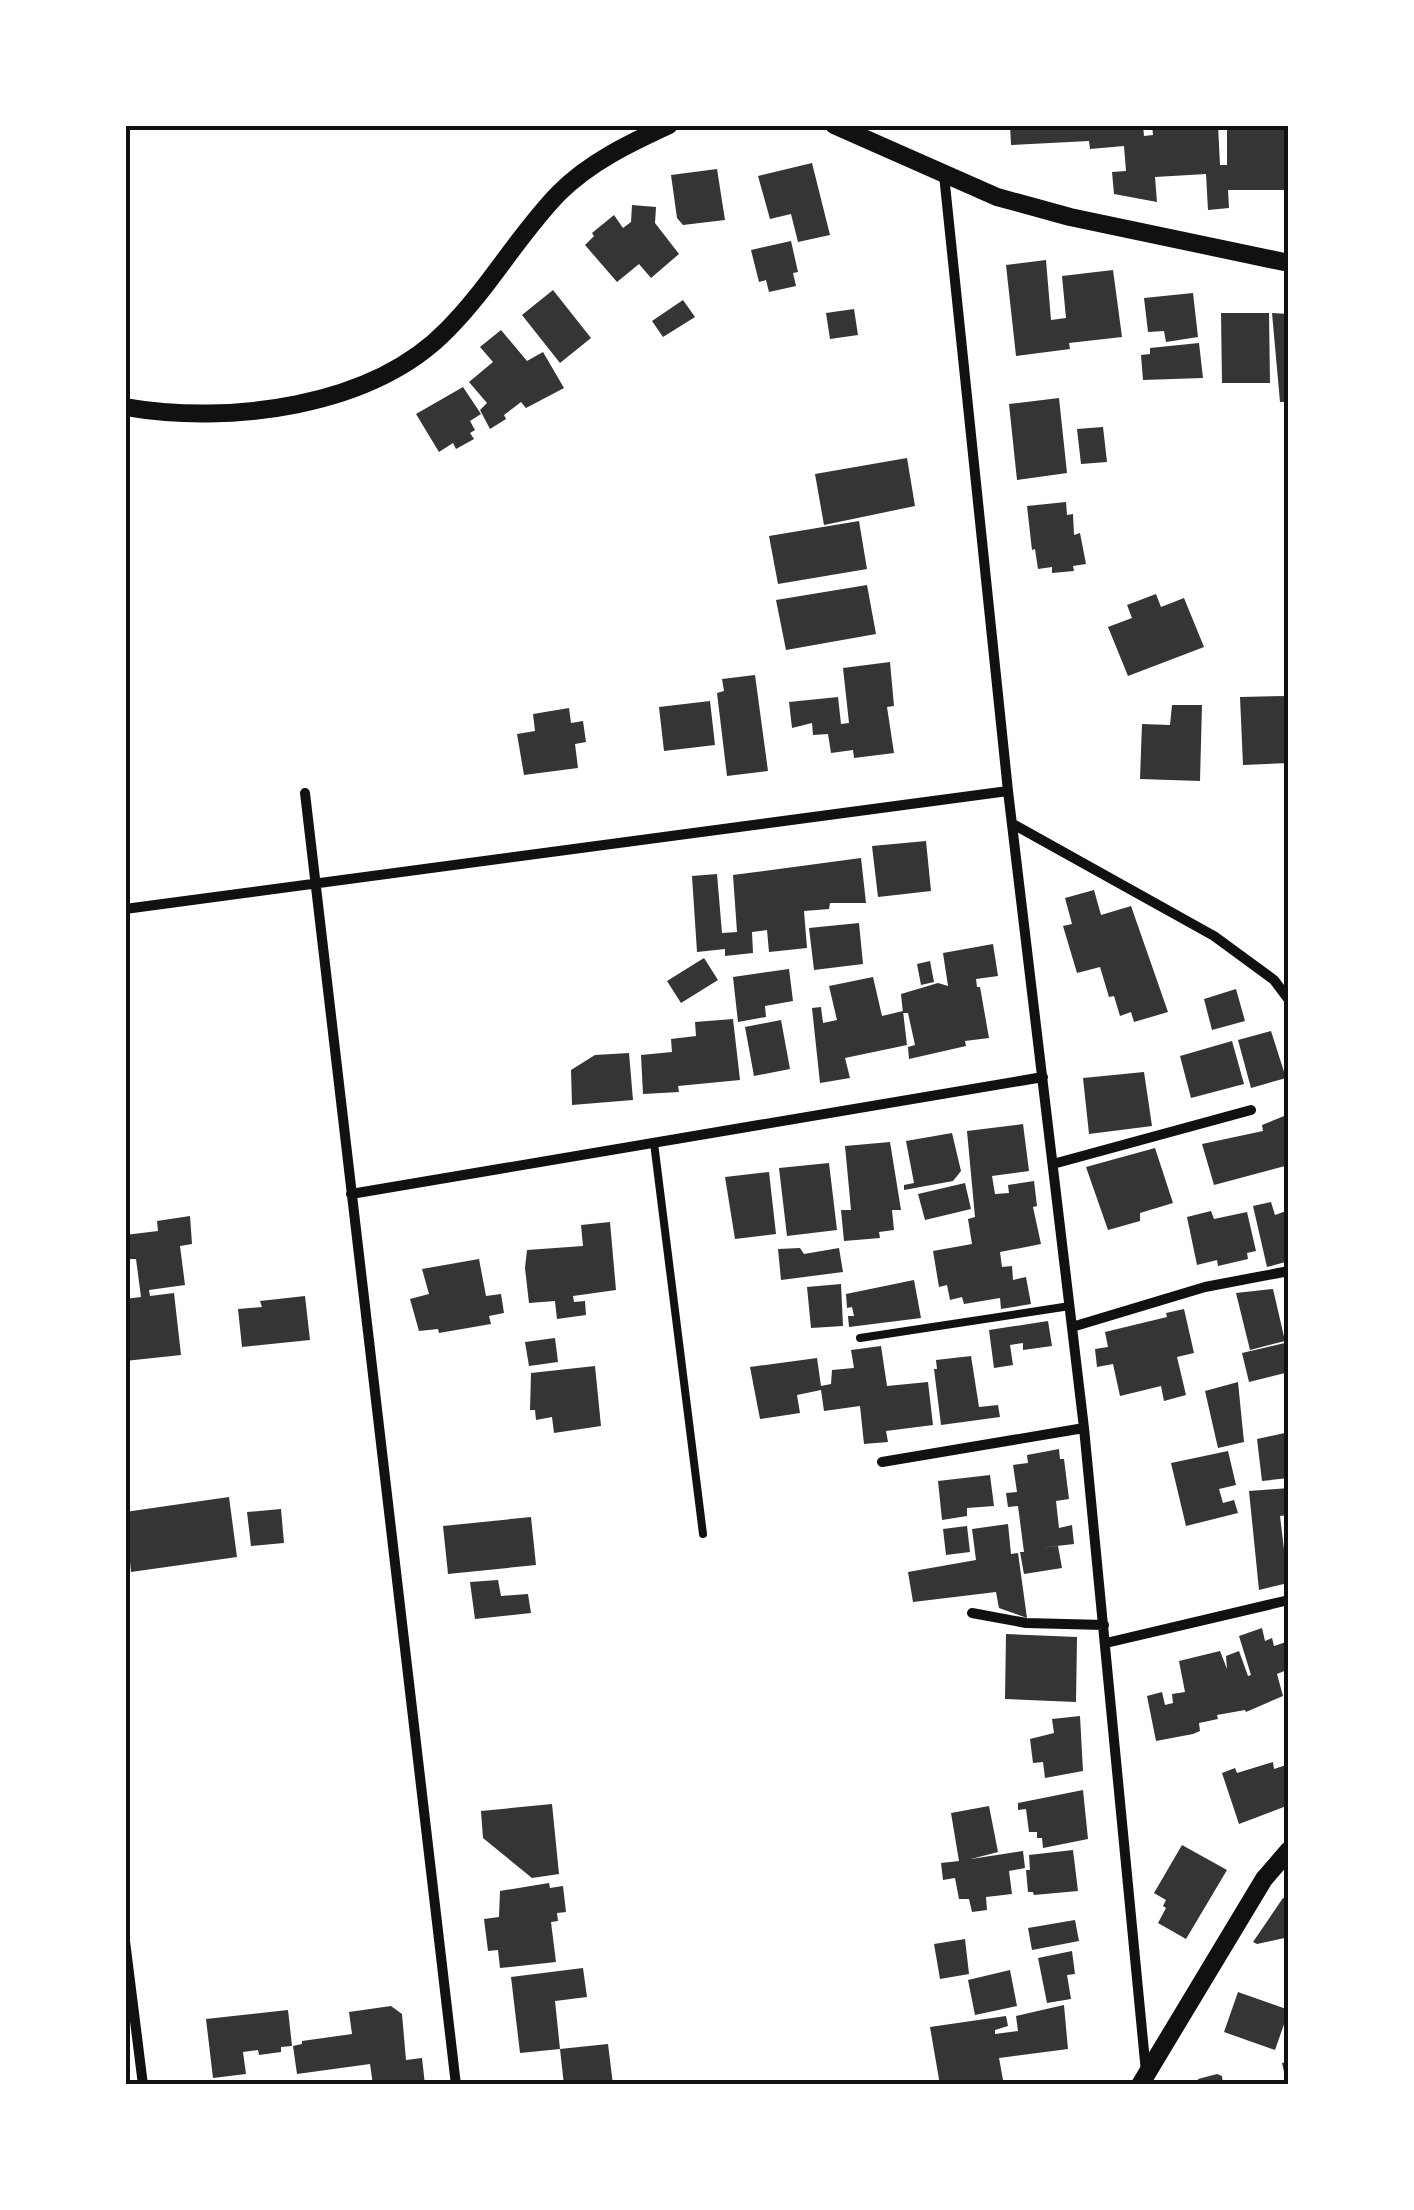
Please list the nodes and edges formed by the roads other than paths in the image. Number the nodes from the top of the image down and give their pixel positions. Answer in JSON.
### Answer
{"nodes":[{"id":1,"x":669,"y":125,"type":"edge"},
{"id":2,"x":834,"y":125,"type":"edge"},
{"id":3,"x":944,"y":174,"type":"junction"},
{"id":4,"x":1289,"y":263,"type":"edge"},
{"id":5,"x":125,"y":407,"type":"edge"},
{"id":6,"x":1008,"y":791,"type":"junction"},
{"id":7,"x":304,"y":793,"type":"dead end"},
{"id":8,"x":1013,"y":824,"type":"junction"},
{"id":9,"x":315,"y":883,"type":"junction"},
{"id":10,"x":125,"y":909,"type":"edge"},
{"id":11,"x":1289,"y":1000,"type":"edge"},
{"id":12,"x":1043,"y":1077,"type":"junction"},
{"id":13,"x":1251,"y":1110,"type":"dead end"},
{"id":14,"x":654,"y":1143,"type":"junction"},
{"id":15,"x":1054,"y":1164,"type":"junction"},
{"id":16,"x":351,"y":1194,"type":"junction"},
{"id":17,"x":1289,"y":1270,"type":"edge"},
{"id":18,"x":1070,"y":1306,"type":"junction"},
{"id":19,"x":1072,"y":1327,"type":"junction"},
{"id":20,"x":860,"y":1338,"type":"dead end"},
{"id":21,"x":1084,"y":1428,"type":"junction"},
{"id":22,"x":882,"y":1462,"type":"dead end"},
{"id":23,"x":703,"y":1534,"type":"dead end"},
{"id":24,"x":1289,"y":1600,"type":"edge"},
{"id":25,"x":972,"y":1613,"type":"dead end"},
{"id":26,"x":1104,"y":1625,"type":"junction"},
{"id":27,"x":1106,"y":1643,"type":"junction"},
{"id":28,"x":1289,"y":1850,"type":"edge"},
{"id":29,"x":125,"y":1941,"type":"edge"},
{"id":30,"x":1143,"y":2079,"type":"edge"},
{"id":31,"x":143,"y":2085,"type":"edge"},
{"id":32,"x":456,"y":2085,"type":"edge"}],
"edges":[{"from":1,"to":5,"type":"street"},
{"from":2,"to":3,"type":"street"},
{"from":3,"to":4,"type":"street"},
{"from":3,"to":6,"type":"street"},
{"from":6,"to":8,"type":"street"},
{"from":6,"to":9,"type":"street"},
{"from":7,"to":9,"type":"street"},
{"from":8,"to":11,"type":"street"},
{"from":8,"to":12,"type":"street"},
{"from":9,"to":10,"type":"street"},
{"from":9,"to":16,"type":"street"},
{"from":12,"to":14,"type":"street"},
{"from":12,"to":15,"type":"street"},
{"from":13,"to":15,"type":"street"},
{"from":14,"to":16,"type":"street"},
{"from":14,"to":23,"type":"lane"},
{"from":15,"to":18,"type":"street"},
{"from":16,"to":32,"type":"street"},
{"from":17,"to":19,"type":"street"},
{"from":18,"to":19,"type":"street"},
{"from":18,"to":20,"type":"lane"},
{"from":19,"to":21,"type":"street"},
{"from":21,"to":22,"type":"street"},
{"from":21,"to":26,"type":"street"},
{"from":24,"to":27,"type":"street"},
{"from":25,"to":26,"type":"street"},
{"from":26,"to":27,"type":"street"},
{"from":27,"to":30,"type":"street"},
{"from":28,"to":30,"type":"street"},
{"from":29,"to":31,"type":"street"}]}
